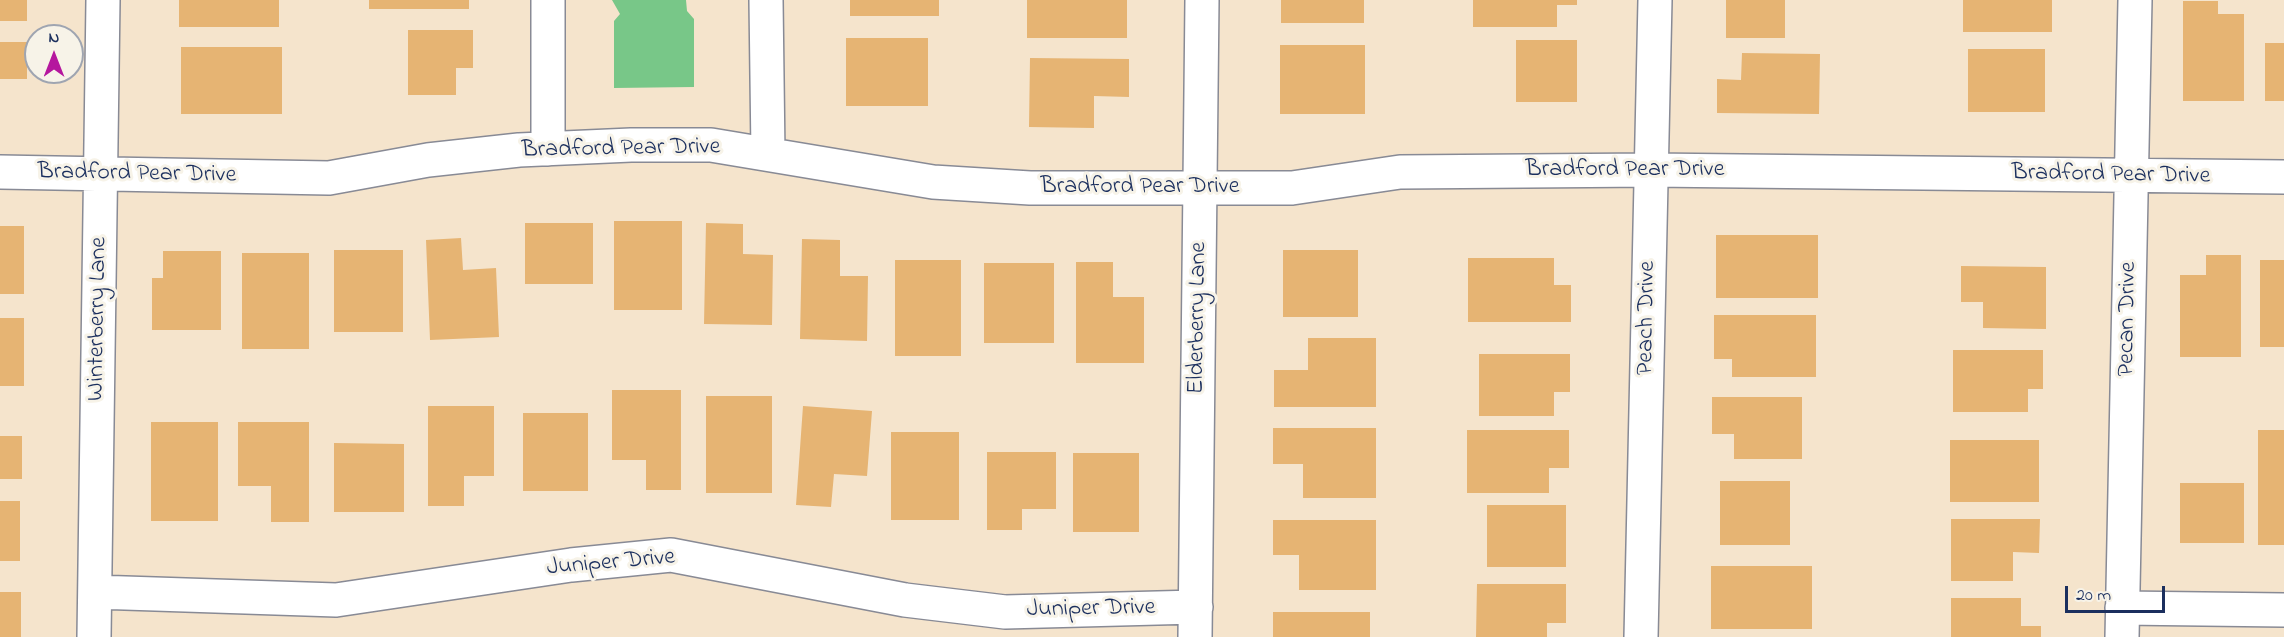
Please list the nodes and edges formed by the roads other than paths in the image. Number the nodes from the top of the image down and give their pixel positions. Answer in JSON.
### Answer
{"nodes":[{"id":1,"x":103,"y":0,"type":"edge"},
{"id":2,"x":548,"y":0,"type":"edge"},
{"id":3,"x":766,"y":0,"type":"edge"},
{"id":4,"x":1202,"y":0,"type":"edge"},
{"id":5,"x":1654,"y":0,"type":"edge"},
{"id":6,"x":2135,"y":0,"type":"edge"},
{"id":7,"x":548,"y":149,"type":"junction"},
{"id":8,"x":768,"y":154,"type":"junction"},
{"id":9,"x":1651,"y":170,"type":"junction"},
{"id":10,"x":0,"y":172,"type":"edge"},
{"id":11,"x":102,"y":174,"type":"junction"},
{"id":12,"x":2132,"y":177,"type":"junction"},
{"id":13,"x":2284,"y":177,"type":"edge"},
{"id":14,"x":1200,"y":188,"type":"junction"},
{"id":15,"x":95,"y":592,"type":"junction"},
{"id":16,"x":2284,"y":610,"type":"edge"},
{"id":17,"x":1196,"y":622,"type":"edge"},
{"id":18,"x":2122,"y":623,"type":"edge"},
{"id":19,"x":94,"y":637,"type":"edge"},
{"id":20,"x":1641,"y":637,"type":"edge"}],
"edges":[{"from":1,"to":11,"type":"street","name":"Winterberry Lane"},
{"from":2,"to":7,"type":"street"},
{"from":3,"to":8,"type":"street"},
{"from":4,"to":14,"type":"street","name":"Elderberry Lane"},
{"from":5,"to":9,"type":"street","name":"Peach Drive"},
{"from":6,"to":12,"type":"street","name":"Pecan Drive"},
{"from":7,"to":8,"type":"street","name":"Bradford Pear Drive"},
{"from":7,"to":11,"type":"street","name":"Bradford Pear Drive"},
{"from":8,"to":14,"type":"street","name":"Bradford Pear Drive"},
{"from":9,"to":12,"type":"street","name":"Bradford Pear Drive"},
{"from":9,"to":14,"type":"street","name":"Bradford Pear Drive"},
{"from":9,"to":20,"type":"street","name":"Peach Drive"},
{"from":10,"to":11,"type":"street","name":"Bradford Pear Drive"},
{"from":11,"to":15,"type":"street","name":"Winterberry Lane"},
{"from":12,"to":13,"type":"street","name":"Bradford Pear Drive"},
{"from":12,"to":18,"type":"street","name":"Pecan Drive"},
{"from":14,"to":17,"type":"street","name":"Elderberry Lane"},
{"from":15,"to":17,"type":"street","name":"Juniper Drive"},
{"from":15,"to":19,"type":"street","name":"Winterberry Lane"},
{"from":16,"to":18,"type":"street"}]}
